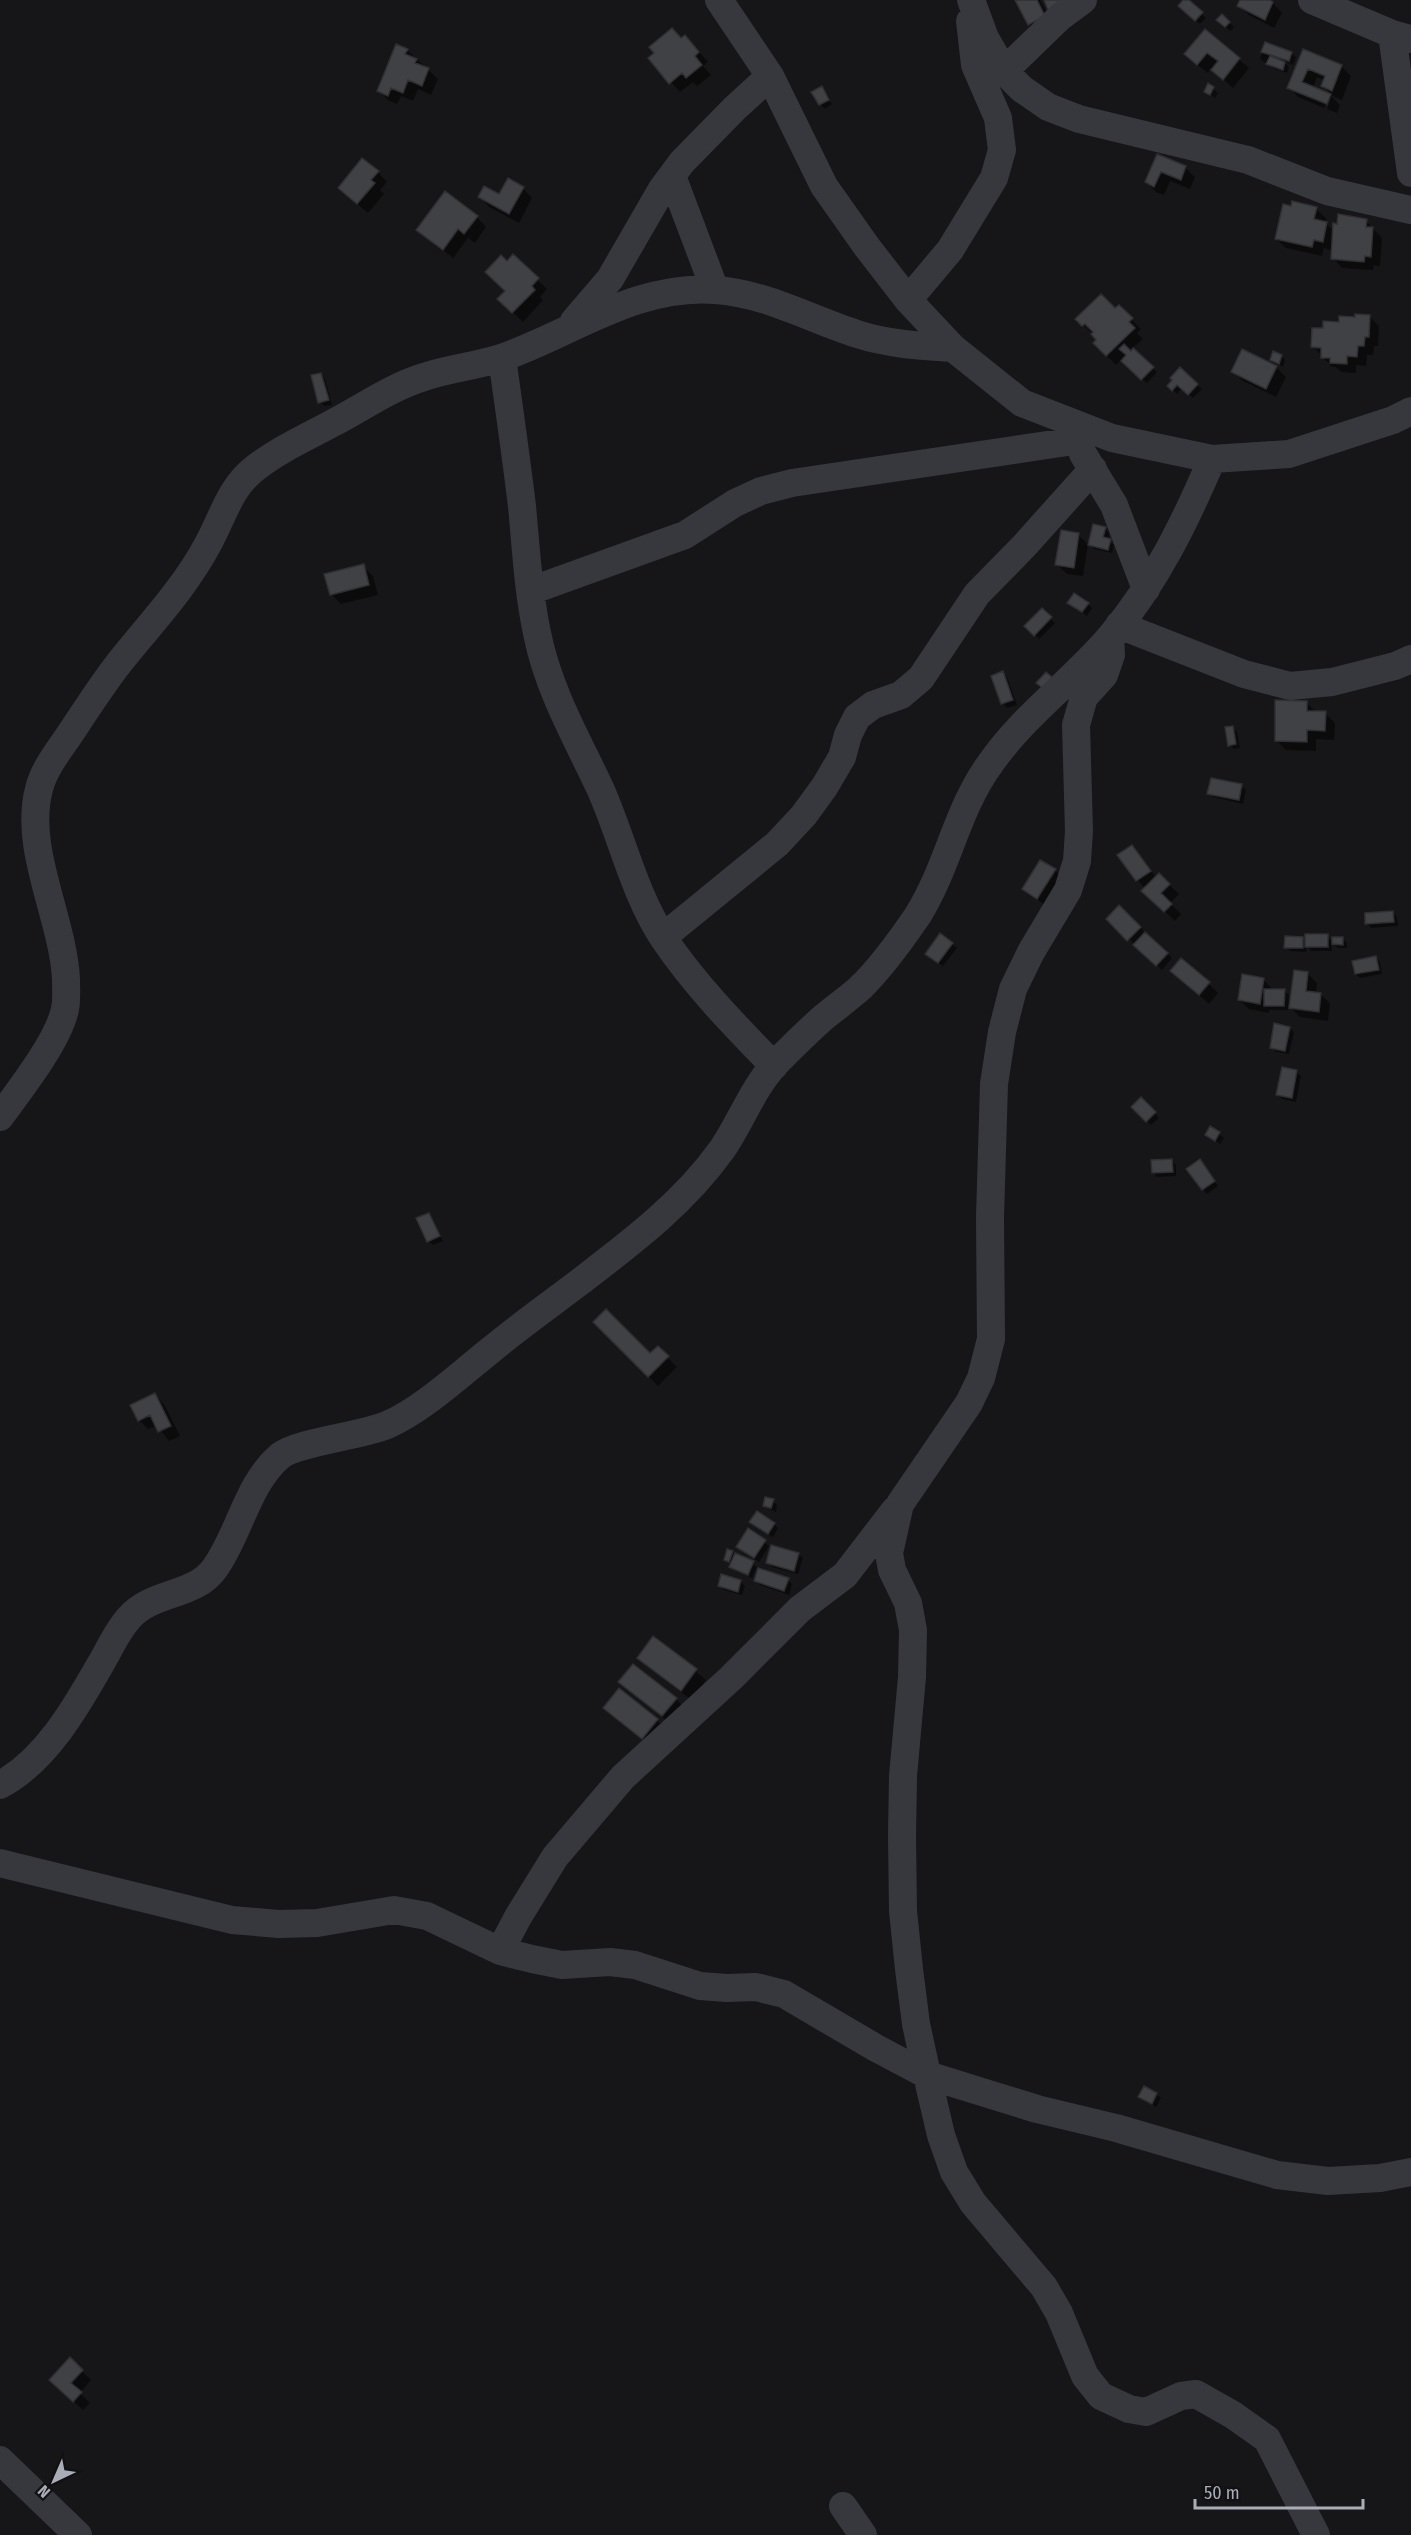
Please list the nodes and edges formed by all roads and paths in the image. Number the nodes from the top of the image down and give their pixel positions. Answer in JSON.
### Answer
{"nodes":[{"id":1,"x":719,"y":0,"type":"edge"},
{"id":2,"x":969,"y":0,"type":"edge"},
{"id":3,"x":1083,"y":0,"type":"edge"},
{"id":4,"x":1312,"y":0,"type":"edge"},
{"id":5,"x":1401,"y":37,"type":"edge"},
{"id":6,"x":1004,"y":71,"type":"junction"},
{"id":7,"x":770,"y":76,"type":"junction"},
{"id":8,"x":1411,"y":173,"type":"edge"},
{"id":9,"x":672,"y":176,"type":"junction"},
{"id":10,"x":1411,"y":210,"type":"edge"},
{"id":11,"x":715,"y":290,"type":"junction"},
{"id":12,"x":909,"y":300,"type":"junction"},
{"id":13,"x":565,"y":332,"type":"junction"},
{"id":14,"x":952,"y":348,"type":"junction"},
{"id":15,"x":502,"y":358,"type":"junction"},
{"id":16,"x":1411,"y":411,"type":"edge"},
{"id":17,"x":1059,"y":417,"type":"junction"},
{"id":18,"x":1074,"y":441,"type":"junction"},
{"id":19,"x":1212,"y":459,"type":"junction"},
{"id":20,"x":1094,"y":469,"type":"junction"},
{"id":21,"x":1146,"y":589,"type":"junction"},
{"id":22,"x":530,"y":591,"type":"junction"},
{"id":23,"x":1114,"y":631,"type":"junction"},
{"id":24,"x":1411,"y":659,"type":"edge"},
{"id":25,"x":663,"y":937,"type":"junction"},
{"id":26,"x":774,"y":1066,"type":"junction"},
{"id":27,"x":0,"y":1117,"type":"edge"},
{"id":28,"x":900,"y":1504,"type":"junction"},
{"id":29,"x":0,"y":1785,"type":"edge"},
{"id":30,"x":0,"y":1863,"type":"edge"},
{"id":31,"x":500,"y":1951,"type":"junction"},
{"id":32,"x":927,"y":2075,"type":"junction"},
{"id":33,"x":1411,"y":2172,"type":"edge"},
{"id":34,"x":0,"y":2460,"type":"edge"},
{"id":35,"x":843,"y":2506,"type":"dead end"},
{"id":36,"x":78,"y":2535,"type":"edge"},
{"id":37,"x":863,"y":2535,"type":"edge"},
{"id":38,"x":1316,"y":2535,"type":"edge"}],
"edges":[{"from":1,"to":7,"type":"street"},
{"from":2,"to":6,"type":"street"},
{"from":2,"to":12,"type":"street"},
{"from":3,"to":6,"type":"street"},
{"from":4,"to":5,"type":"street"},
{"from":5,"to":8,"type":"street"},
{"from":6,"to":10,"type":"street"},
{"from":7,"to":9,"type":"street"},
{"from":7,"to":12,"type":"street"},
{"from":9,"to":11,"type":"street"},
{"from":9,"to":13,"type":"street"},
{"from":11,"to":13,"type":"street"},
{"from":11,"to":14,"type":"street"},
{"from":12,"to":14,"type":"street"},
{"from":13,"to":15,"type":"street"},
{"from":14,"to":17,"type":"street"},
{"from":15,"to":22,"type":"street"},
{"from":15,"to":27,"type":"street"},
{"from":16,"to":19,"type":"street"},
{"from":17,"to":18,"type":"street"},
{"from":17,"to":19,"type":"street"},
{"from":18,"to":20,"type":"street"},
{"from":18,"to":22,"type":"street"},
{"from":19,"to":21,"type":"street"},
{"from":20,"to":21,"type":"street"},
{"from":20,"to":25,"type":"street"},
{"from":21,"to":23,"type":"street"},
{"from":22,"to":25,"type":"street"},
{"from":23,"to":24,"type":"street"},
{"from":23,"to":26,"type":"street"},
{"from":23,"to":28,"type":"street"},
{"from":25,"to":26,"type":"street"},
{"from":26,"to":29,"type":"street"},
{"from":28,"to":31,"type":"street"},
{"from":28,"to":32,"type":"street"},
{"from":30,"to":31,"type":"street"},
{"from":31,"to":32,"type":"street"},
{"from":32,"to":33,"type":"street"},
{"from":32,"to":38,"type":"street"},
{"from":34,"to":36,"type":"street"},
{"from":35,"to":37,"type":"street"}]}
